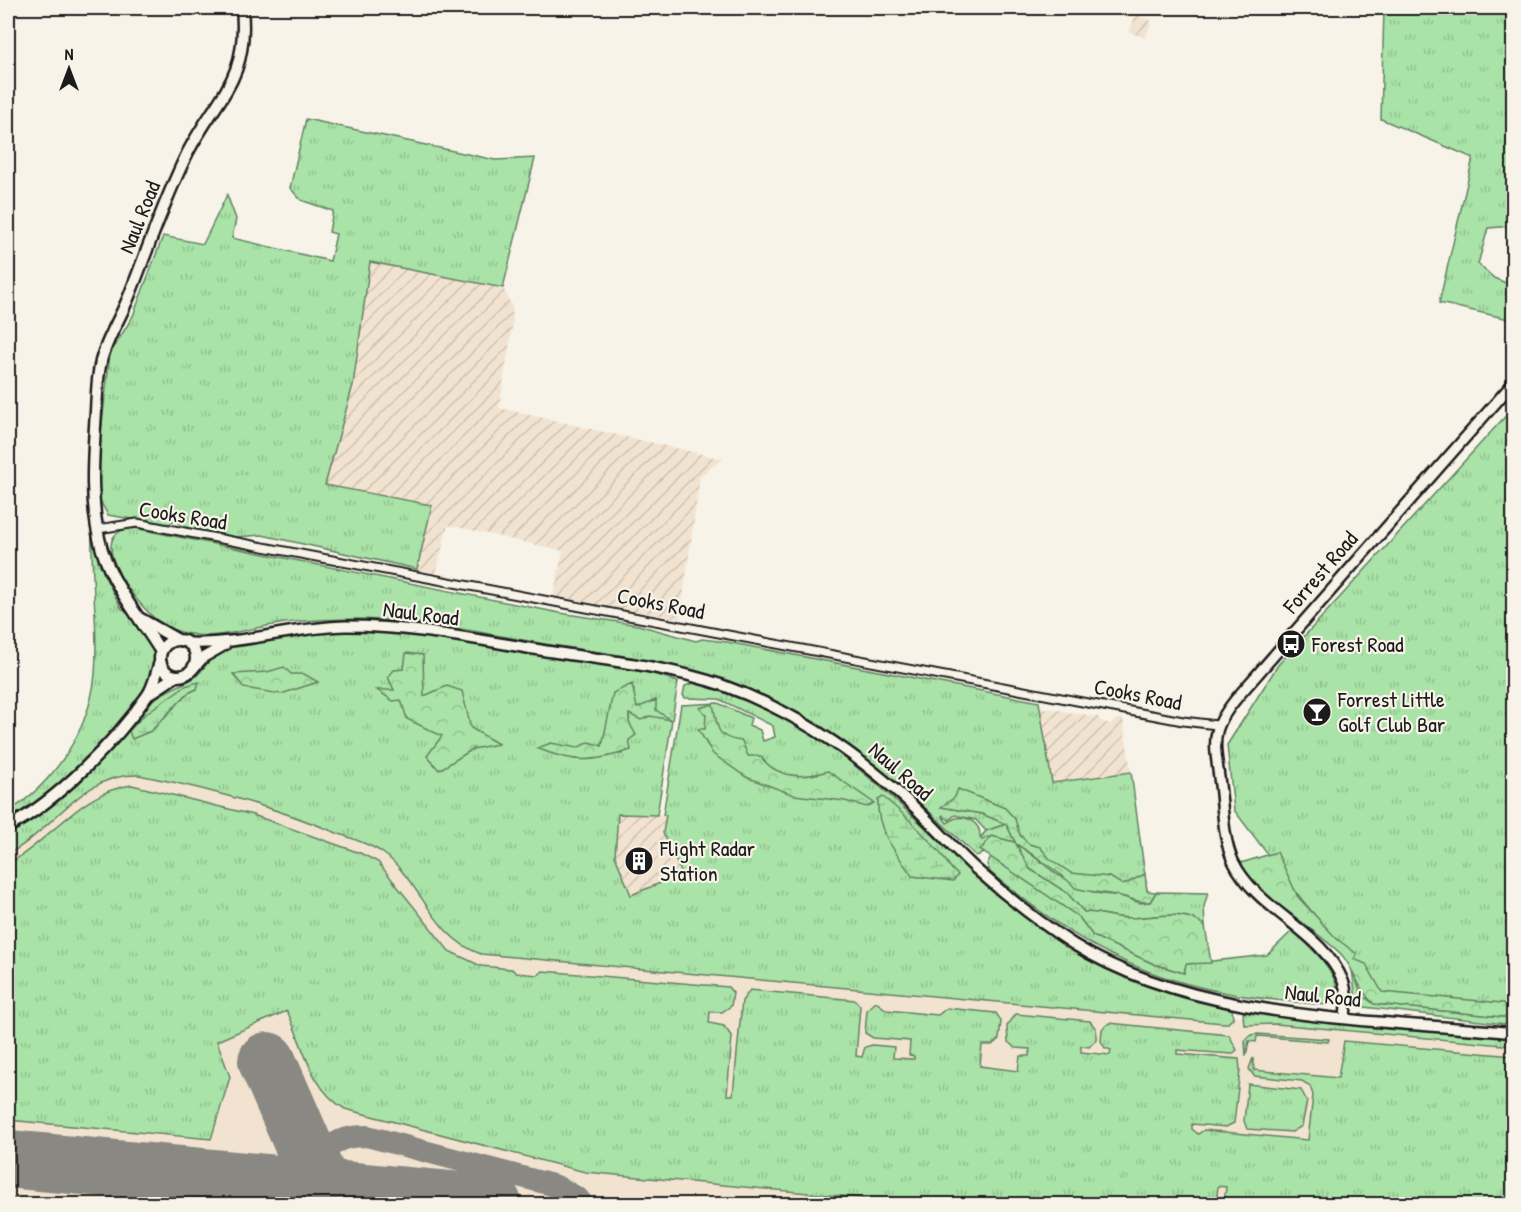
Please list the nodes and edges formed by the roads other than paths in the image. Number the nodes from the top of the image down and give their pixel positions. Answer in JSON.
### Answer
{"nodes":[{"id":1,"x":242,"y":8,"type":"edge"},
{"id":2,"x":1514,"y":382,"type":"edge"},
{"id":3,"x":98,"y":529,"type":"junction"},
{"id":4,"x":141,"y":619,"type":"junction"},
{"id":5,"x":183,"y":641,"type":"junction"},
{"id":6,"x":227,"y":643,"type":"junction"},
{"id":7,"x":161,"y":657,"type":"junction"},
{"id":8,"x":192,"y":670,"type":"junction"},
{"id":9,"x":176,"y":676,"type":"junction"},
{"id":10,"x":148,"y":694,"type":"junction"},
{"id":11,"x":1217,"y":725,"type":"junction"},
{"id":12,"x":8,"y":827,"type":"edge"},
{"id":13,"x":1345,"y":1017,"type":"junction"},
{"id":14,"x":1514,"y":1033,"type":"edge"}],
"edges":[{"from":1,"to":3,"type":"main road","name":"Naul Road"},
{"from":2,"to":11,"type":"street","name":"Forrest Road"},
{"from":3,"to":4,"type":"main road","name":"Naul Road"},
{"from":3,"to":11,"type":"street","name":"Cooks Road"},
{"from":4,"to":5,"type":"main road","name":"Naul Road"},
{"from":4,"to":7,"type":"main road","name":"Naul Road"},
{"from":5,"to":6,"type":"street","name":"Naul Road"},
{"from":5,"to":7,"type":"main road"},
{"from":5,"to":8,"type":"main road"},
{"from":6,"to":8,"type":"street","name":"Naul Road"},
{"from":6,"to":13,"type":"street","name":"Naul Road"},
{"from":7,"to":9,"type":"main road"},
{"from":7,"to":10,"type":"main road"},
{"from":8,"to":9,"type":"main road"},
{"from":9,"to":10,"type":"main road"},
{"from":10,"to":12,"type":"main road"},
{"from":11,"to":13,"type":"street"},
{"from":13,"to":14,"type":"street","name":"Naul Road"}]}
